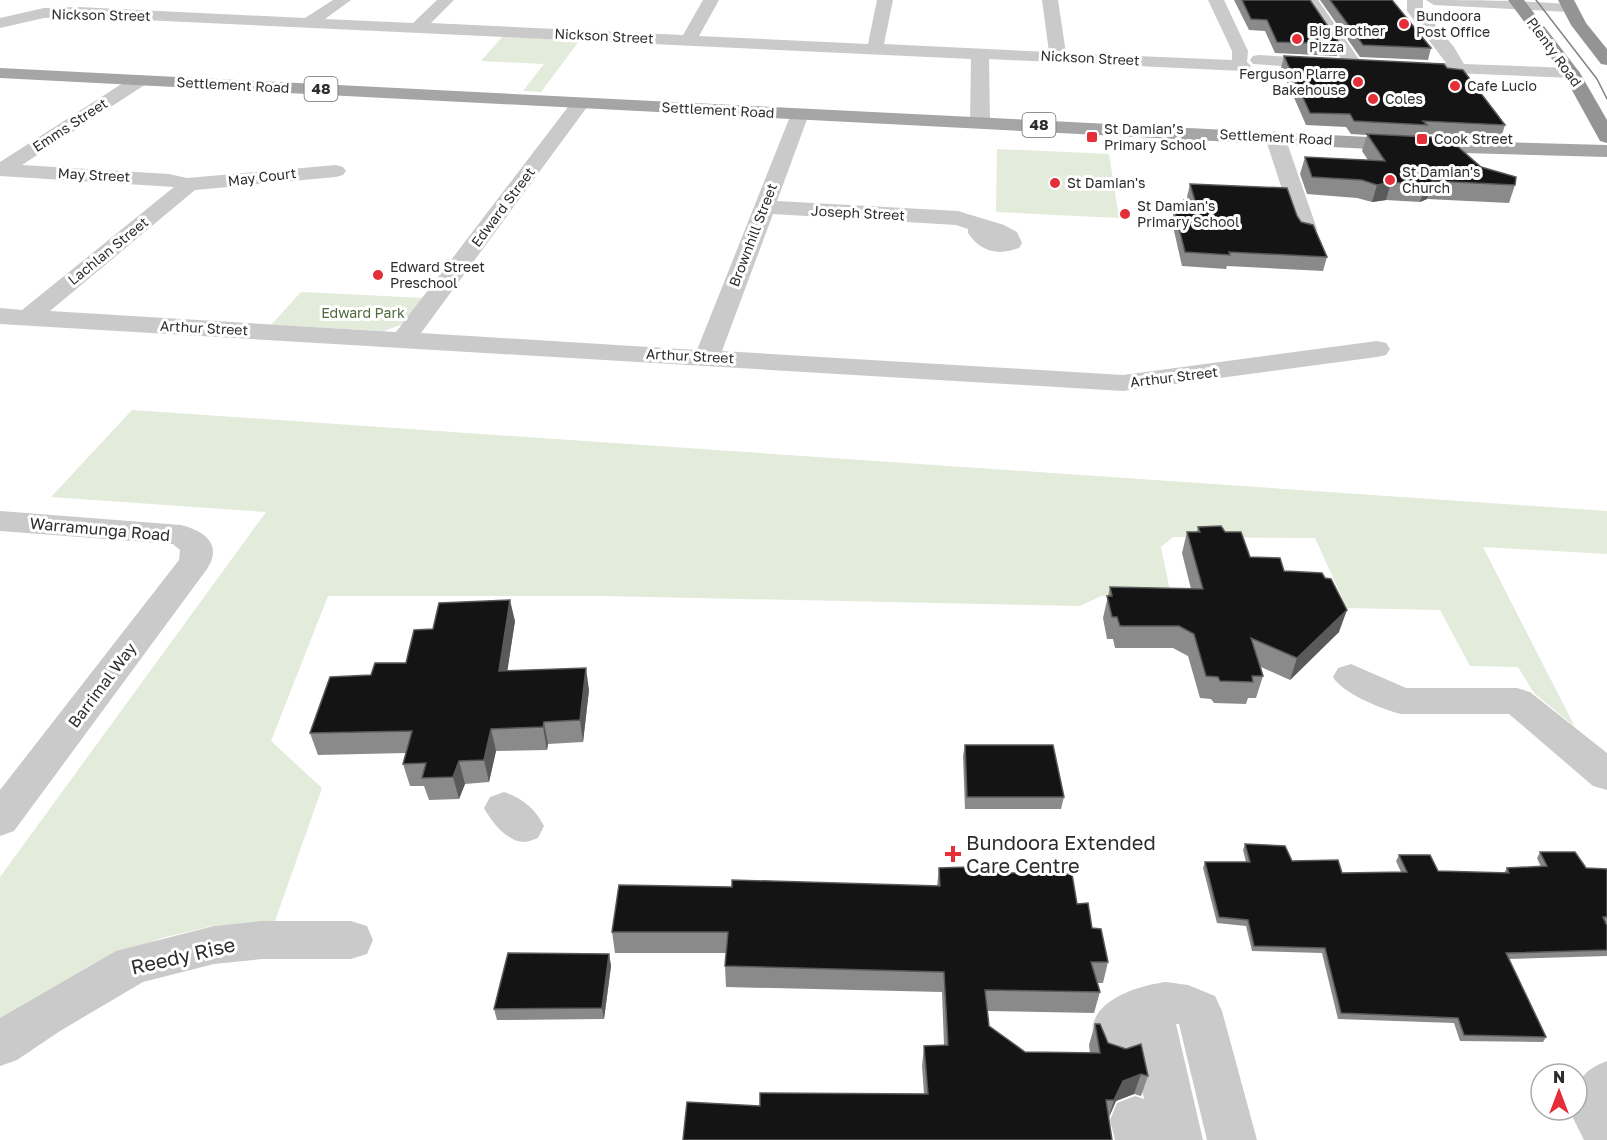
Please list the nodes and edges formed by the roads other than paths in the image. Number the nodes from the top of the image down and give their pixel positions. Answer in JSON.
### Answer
{"nodes":[{"id":1,"x":106,"y":0,"type":"edge"},
{"id":2,"x":323,"y":0,"type":"edge"},
{"id":3,"x":343,"y":0,"type":"edge"},
{"id":4,"x":446,"y":0,"type":"edge"},
{"id":5,"x":711,"y":0,"type":"edge"},
{"id":6,"x":885,"y":0,"type":"edge"},
{"id":7,"x":1050,"y":0,"type":"edge"},
{"id":8,"x":1216,"y":0,"type":"edge"},
{"id":9,"x":1310,"y":0,"type":"edge"},
{"id":10,"x":1415,"y":0,"type":"edge"},
{"id":11,"x":1434,"y":0,"type":"edge"},
{"id":12,"x":1487,"y":0,"type":"edge"},
{"id":13,"x":1517,"y":2,"type":"edge"},
{"id":14,"x":78,"y":12,"type":"junction"},
{"id":15,"x":1575,"y":12,"type":"edge"},
{"id":16,"x":0,"y":22,"type":"edge"},
{"id":17,"x":303,"y":23,"type":"junction"},
{"id":18,"x":417,"y":28,"type":"junction"},
{"id":19,"x":1545,"y":39,"type":"junction"},
{"id":20,"x":688,"y":40,"type":"junction"},
{"id":21,"x":875,"y":48,"type":"junction"},
{"id":22,"x":980,"y":53,"type":"junction"},
{"id":23,"x":1605,"y":55,"type":"edge"},
{"id":24,"x":1058,"y":56,"type":"junction"},
{"id":25,"x":1251,"y":60,"type":"junction"},
{"id":26,"x":1354,"y":65,"type":"junction"},
{"id":27,"x":1376,"y":66,"type":"edge"},
{"id":28,"x":1398,"y":67,"type":"edge"},
{"id":29,"x":1458,"y":69,"type":"junction"},
{"id":30,"x":0,"y":73,"type":"edge"},
{"id":31,"x":1571,"y":73,"type":"junction"},
{"id":32,"x":140,"y":80,"type":"junction"},
{"id":33,"x":581,"y":103,"type":"junction"},
{"id":34,"x":800,"y":114,"type":"junction"},
{"id":35,"x":980,"y":122,"type":"junction"},
{"id":36,"x":1275,"y":137,"type":"junction"},
{"id":37,"x":1605,"y":150,"type":"edge"},
{"id":38,"x":1553,"y":152,"type":"junction"},
{"id":39,"x":0,"y":170,"type":"edge"},
{"id":40,"x":336,"y":171,"type":"dead end"},
{"id":41,"x":187,"y":184,"type":"junction"},
{"id":42,"x":764,"y":207,"type":"junction"},
{"id":43,"x":980,"y":226,"type":"dead end"},
{"id":44,"x":1306,"y":229,"type":"edge"},
{"id":45,"x":0,"y":316,"type":"edge"},
{"id":46,"x":27,"y":318,"type":"junction"},
{"id":47,"x":403,"y":340,"type":"junction"},
{"id":48,"x":1377,"y":350,"type":"dead end"},
{"id":49,"x":707,"y":357,"type":"junction"},
{"id":50,"x":0,"y":521,"type":"edge"},
{"id":51,"x":197,"y":546,"type":"joint"},
{"id":52,"x":1351,"y":677,"type":"dead end"},
{"id":53,"x":1607,"y":775,"type":"edge"},
{"id":54,"x":0,"y":820,"type":"edge"},
{"id":55,"x":351,"y":940,"type":"dead end"},
{"id":56,"x":1163,"y":1003,"type":"junction"},
{"id":57,"x":0,"y":1044,"type":"edge"},
{"id":58,"x":1120,"y":1045,"type":"edge"},
{"id":59,"x":1607,"y":1084,"type":"edge"},
{"id":60,"x":1151,"y":1133,"type":"edge"},
{"id":61,"x":1607,"y":1133,"type":"edge"},
{"id":62,"x":1232,"y":1140,"type":"edge"}],
"edges":[{"from":1,"to":14,"type":"street"},
{"from":2,"to":17,"type":"street"},
{"from":3,"to":17,"type":"street"},
{"from":4,"to":18,"type":"street"},
{"from":5,"to":20,"type":"street"},
{"from":6,"to":21,"type":"street"},
{"from":7,"to":24,"type":"street"},
{"from":8,"to":25,"type":"street"},
{"from":9,"to":26,"type":"street"},
{"from":10,"to":29,"type":"street"},
{"from":11,"to":13,"type":"street"},
{"from":12,"to":13,"type":"street"},
{"from":13,"to":15,"type":"street"},
{"from":13,"to":19,"type":"highway","name":"Plenty Road"},
{"from":14,"to":16,"type":"street","name":"Nickson Street"},
{"from":14,"to":17,"type":"street","name":"Nickson Street"},
{"from":15,"to":19,"type":"highway"},
{"from":15,"to":23,"type":"highway"},
{"from":17,"to":18,"type":"street","name":"Nickson Street"},
{"from":18,"to":20,"type":"street","name":"Nickson Street"},
{"from":19,"to":31,"type":"highway","name":"Plenty Road"},
{"from":20,"to":21,"type":"street","name":"Nickson Street"},
{"from":21,"to":22,"type":"street","name":"Nickson Street"},
{"from":22,"to":24,"type":"street","name":"Nickson Street"},
{"from":22,"to":35,"type":"street"},
{"from":24,"to":25,"type":"street","name":"Nickson Street"},
{"from":25,"to":26,"type":"street","name":"Nickson Street"},
{"from":26,"to":27,"type":"street","name":"Nickson Street"},
{"from":28,"to":29,"type":"street"},
{"from":29,"to":31,"type":"street"},
{"from":30,"to":32,"type":"main road","name":"Settlement Road","number":"48"},
{"from":31,"to":37,"type":"highway","name":"Plenty Road"},
{"from":32,"to":33,"type":"main road","name":"Settlement Road","number":"48"},
{"from":32,"to":39,"type":"street","name":"Emms Street"},
{"from":33,"to":34,"type":"main road","name":"Settlement Road","number":"48"},
{"from":33,"to":47,"type":"street","name":"Edward Street"},
{"from":34,"to":35,"type":"main road","name":"Settlement Road","number":"48"},
{"from":34,"to":42,"type":"street","name":"Brownhill Street"},
{"from":35,"to":36,"type":"main road","name":"Settlement Road","number":"48"},
{"from":36,"to":38,"type":"main road","name":"Settlement Road","number":"48"},
{"from":36,"to":44,"type":"street"},
{"from":37,"to":38,"type":"main road"},
{"from":37,"to":38,"type":"main road"},
{"from":39,"to":41,"type":"street","name":"May Street"},
{"from":40,"to":41,"type":"street","name":"May Court"},
{"from":41,"to":46,"type":"street","name":"Lachlan Street"},
{"from":42,"to":43,"type":"street","name":"Joseph Street"},
{"from":42,"to":49,"type":"street","name":"Brownhill Street"},
{"from":45,"to":46,"type":"street","name":"Arthur Street"},
{"from":46,"to":47,"type":"street","name":"Arthur Street"},
{"from":47,"to":49,"type":"street","name":"Arthur Street"},
{"from":48,"to":49,"type":"street","name":"Arthur Street"},
{"from":50,"to":51,"type":"street","name":"Warramunga Road"},
{"from":51,"to":54,"type":"street","name":"Barrimal Way"},
{"from":52,"to":53,"type":"street"},
{"from":55,"to":57,"type":"street","name":"Reedy Rise"},
{"from":56,"to":58,"type":"street"},
{"from":56,"to":60,"type":"street"},
{"from":56,"to":62,"type":"street"},
{"from":59,"to":61,"type":"street"}]}
